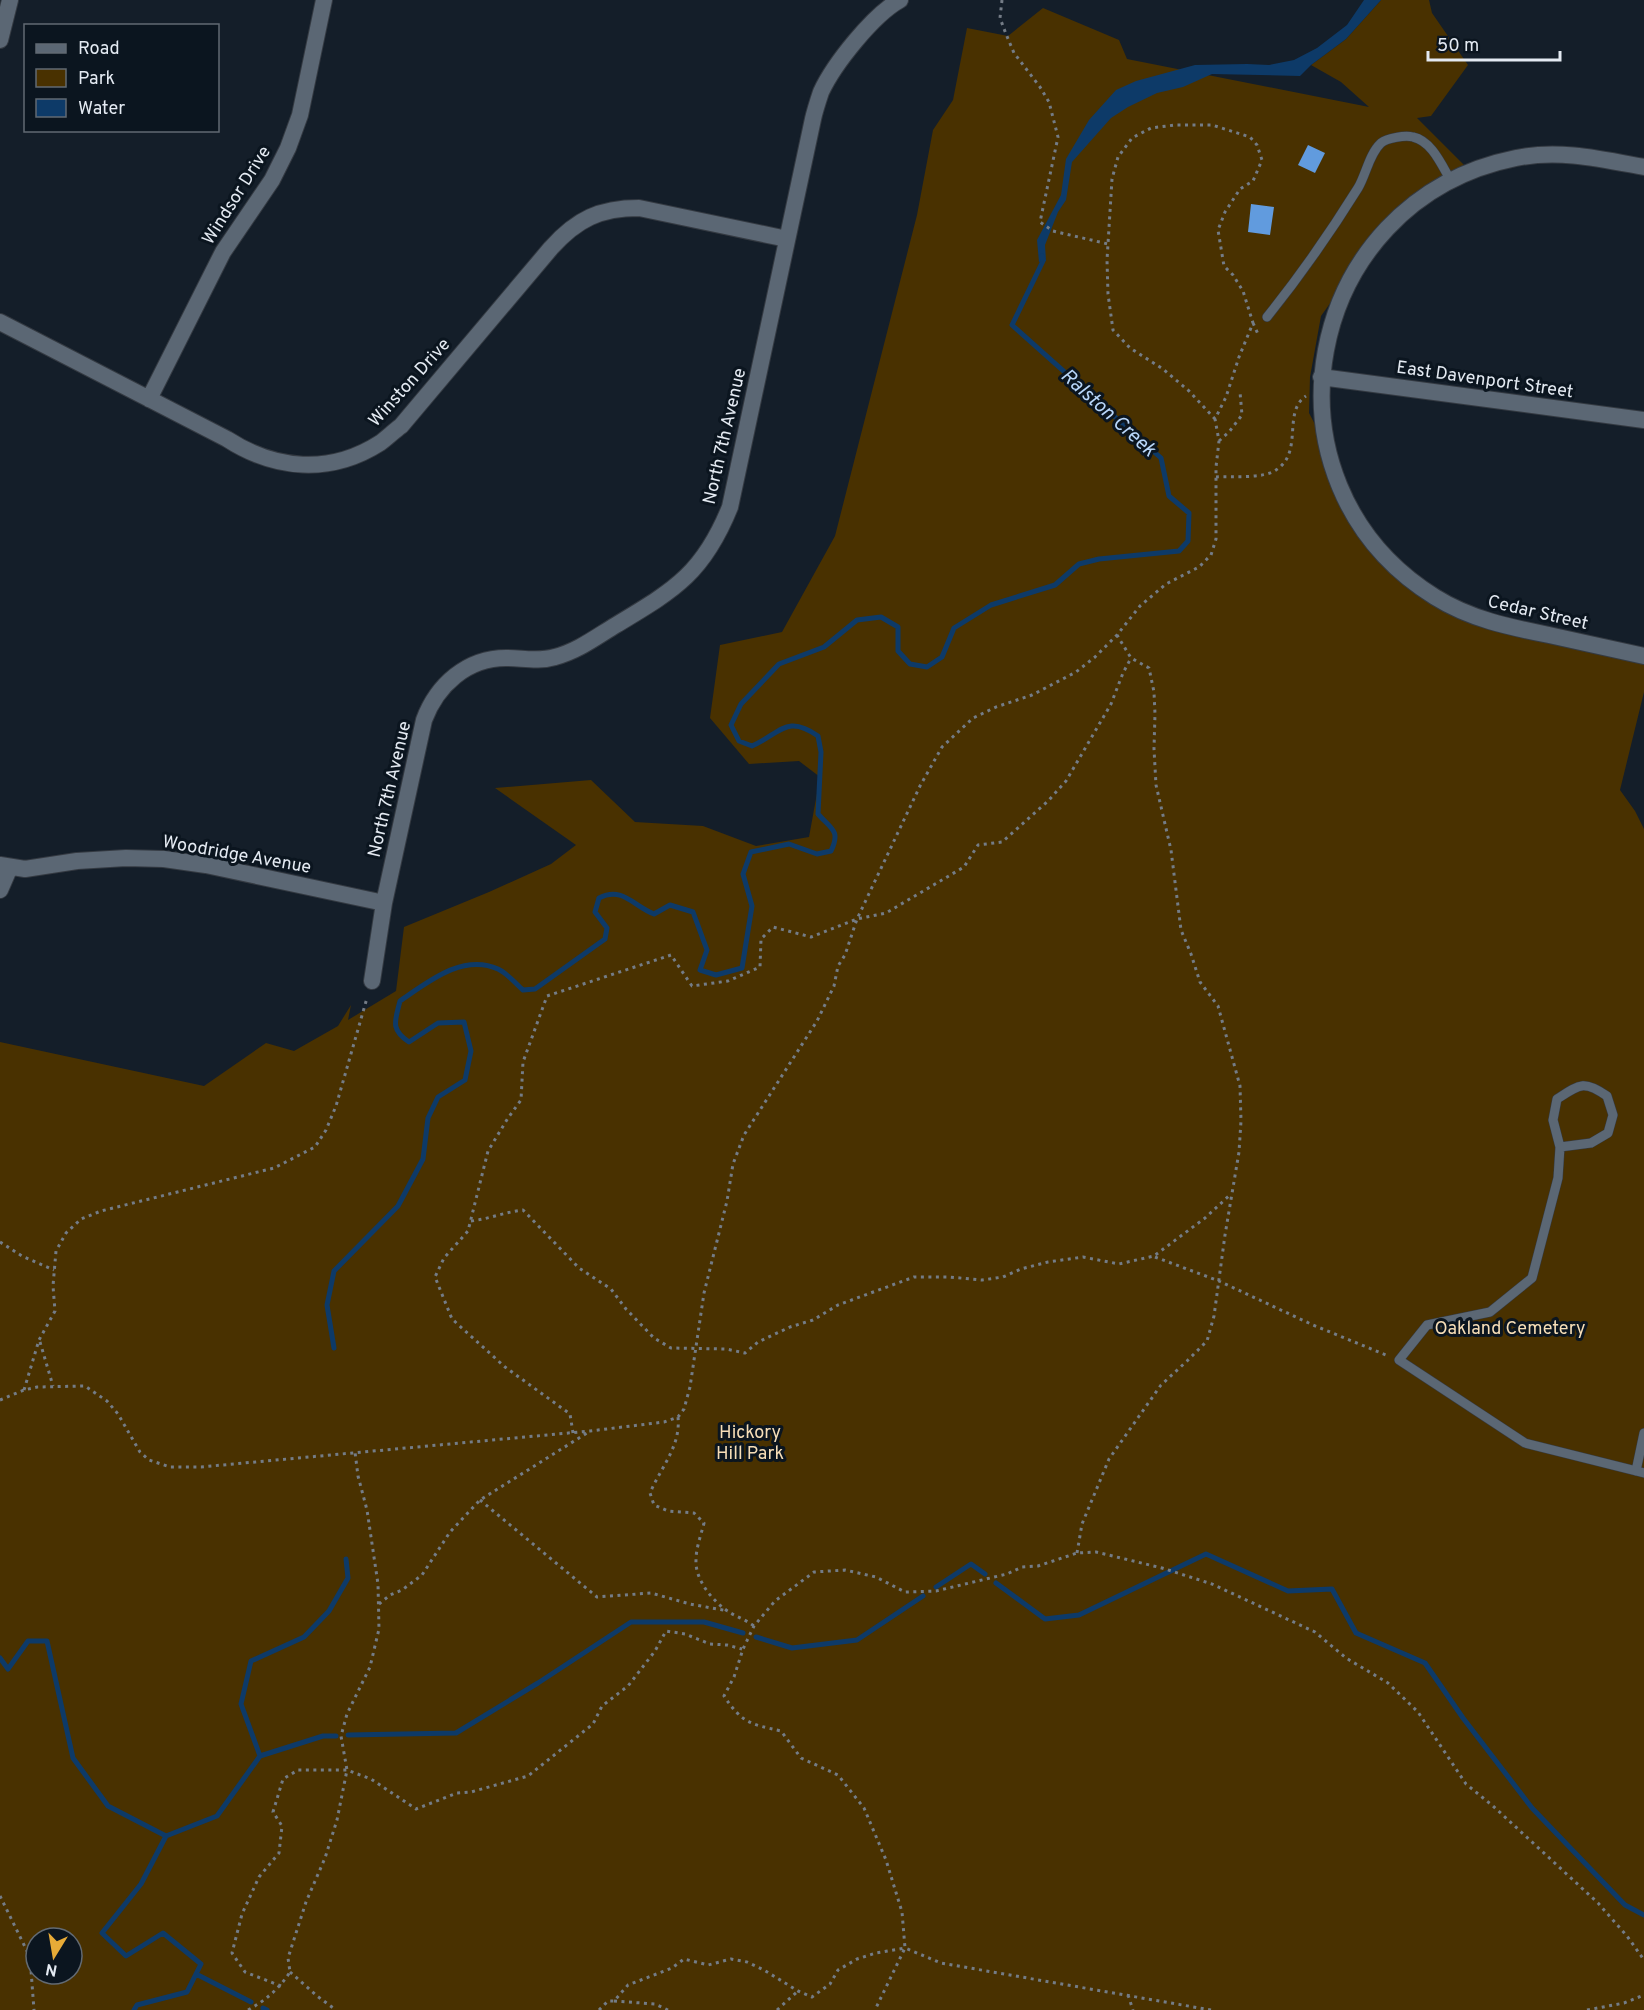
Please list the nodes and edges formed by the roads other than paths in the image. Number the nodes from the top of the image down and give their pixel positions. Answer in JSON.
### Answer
{"nodes":[{"id":1,"x":10,"y":0,"type":"edge"},
{"id":2,"x":324,"y":0,"type":"edge"},
{"id":3,"x":900,"y":0,"type":"edge"},
{"id":4,"x":0,"y":40,"type":"edge"},
{"id":5,"x":1644,"y":167,"type":"edge"},
{"id":6,"x":1451,"y":181,"type":"junction"},
{"id":7,"x":787,"y":239,"type":"junction"},
{"id":8,"x":1267,"y":317,"type":"dead end"},
{"id":9,"x":0,"y":322,"type":"edge"},
{"id":10,"x":1322,"y":383,"type":"junction"},
{"id":11,"x":150,"y":399,"type":"junction"},
{"id":12,"x":1644,"y":420,"type":"edge"},
{"id":13,"x":1644,"y":656,"type":"edge"},
{"id":14,"x":5,"y":866,"type":"edge"},
{"id":15,"x":0,"y":890,"type":"edge"},
{"id":16,"x":384,"y":903,"type":"junction"},
{"id":17,"x":372,"y":981,"type":"road end"},
{"id":18,"x":1560,"y":1147,"type":"junction"},
{"id":19,"x":1644,"y":1433,"type":"edge"},
{"id":20,"x":1640,"y":1472,"type":"edge"}],
"edges":[{"from":1,"to":4,"type":"street"},
{"from":2,"to":11,"type":"street","name":"Windsor Drive"},
{"from":3,"to":7,"type":"street","name":"North 7th Avenue"},
{"from":5,"to":6,"type":"street","name":"Cedar Street"},
{"from":6,"to":8,"type":"lane"},
{"from":6,"to":10,"type":"street","name":"Cedar Street"},
{"from":7,"to":11,"type":"street","name":"Winston Drive"},
{"from":7,"to":16,"type":"street","name":"North 7th Avenue"},
{"from":9,"to":11,"type":"street","name":"Winston Drive"},
{"from":10,"to":12,"type":"street","name":"East Davenport Street"},
{"from":10,"to":13,"type":"street","name":"Cedar Street"},
{"from":14,"to":15,"type":"street","name":"Woodridge Avenue"},
{"from":14,"to":16,"type":"street","name":"Woodridge Avenue"},
{"from":16,"to":17,"type":"street","name":"North 7th Avenue"},
{"from":18,"to":18,"type":"lane"},
{"from":18,"to":20,"type":"lane"},
{"from":19,"to":20,"type":"lane"}]}
